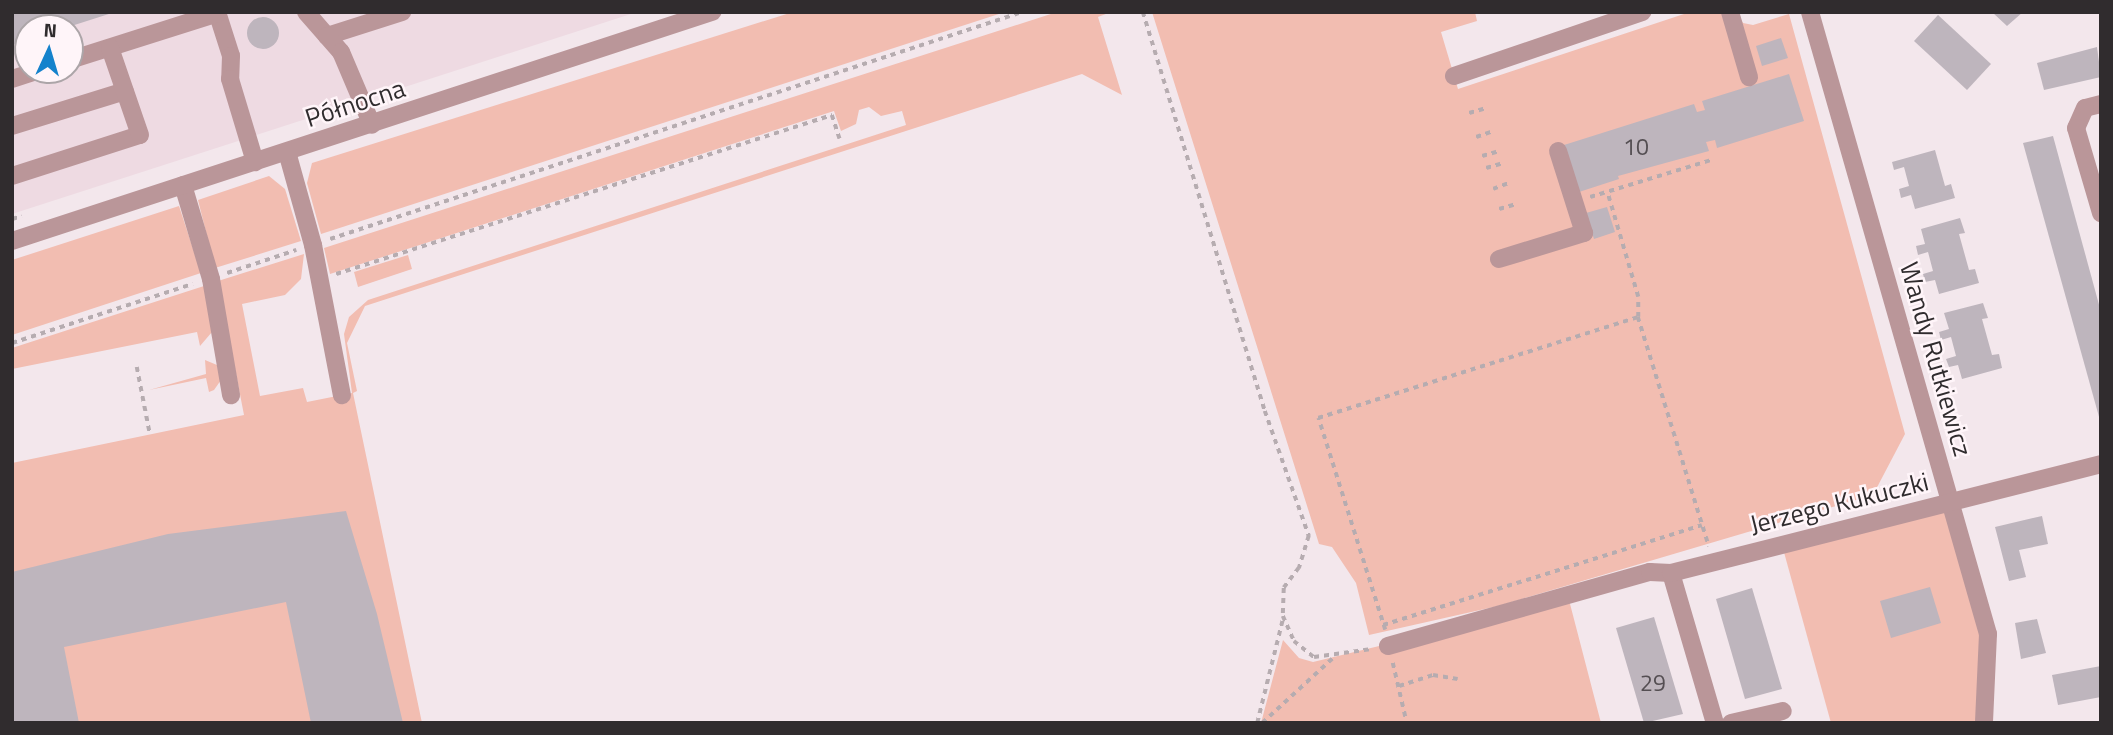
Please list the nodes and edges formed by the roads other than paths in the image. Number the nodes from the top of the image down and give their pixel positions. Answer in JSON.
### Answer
{"nodes":[{"id":1,"x":306,"y":12,"type":"edge"},
{"id":2,"x":402,"y":12,"type":"edge"},
{"id":3,"x":712,"y":12,"type":"edge"},
{"id":4,"x":1643,"y":12,"type":"edge"},
{"id":5,"x":1730,"y":12,"type":"edge"},
{"id":6,"x":1810,"y":12,"type":"edge"},
{"id":7,"x":218,"y":13,"type":"edge"},
{"id":8,"x":327,"y":36,"type":"junction"},
{"id":9,"x":110,"y":48,"type":"junction"},
{"id":10,"x":84,"y":56,"type":"edge"},
{"id":11,"x":1454,"y":75,"type":"dead end"},
{"id":12,"x":1749,"y":77,"type":"dead end"},
{"id":13,"x":125,"y":91,"type":"junction"},
{"id":14,"x":2093,"y":106,"type":"edge"},
{"id":15,"x":372,"y":125,"type":"junction"},
{"id":16,"x":12,"y":127,"type":"edge"},
{"id":17,"x":1558,"y":151,"type":"dead end"},
{"id":18,"x":287,"y":152,"type":"junction"},
{"id":19,"x":255,"y":162,"type":"junction"},
{"id":20,"x":12,"y":176,"type":"edge"},
{"id":21,"x":183,"y":185,"type":"junction"},
{"id":22,"x":2101,"y":214,"type":"edge"},
{"id":23,"x":12,"y":241,"type":"edge"},
{"id":24,"x":1499,"y":259,"type":"dead end"},
{"id":25,"x":342,"y":394,"type":"dead end"},
{"id":26,"x":231,"y":395,"type":"dead end"},
{"id":27,"x":2101,"y":464,"type":"edge"},
{"id":28,"x":1950,"y":502,"type":"junction"},
{"id":29,"x":1671,"y":573,"type":"junction"},
{"id":30,"x":1388,"y":646,"type":"road end"},
{"id":31,"x":1783,"y":711,"type":"dead end"},
{"id":32,"x":1714,"y":723,"type":"edge"},
{"id":33,"x":1731,"y":723,"type":"edge"},
{"id":34,"x":1984,"y":723,"type":"edge"}],
"edges":[{"from":1,"to":8,"type":"street"},
{"from":2,"to":8,"type":"street"},
{"from":3,"to":15,"type":"street","name":"Północna"},
{"from":4,"to":11,"type":"street"},
{"from":5,"to":12,"type":"street"},
{"from":6,"to":28,"type":"street","name":"Wandy Rutkiewicz"},
{"from":7,"to":9,"type":"street"},
{"from":7,"to":19,"type":"street"},
{"from":8,"to":15,"type":"street"},
{"from":9,"to":10,"type":"street"},
{"from":9,"to":13,"type":"street"},
{"from":13,"to":16,"type":"street"},
{"from":13,"to":20,"type":"street"},
{"from":14,"to":22,"type":"street"},
{"from":15,"to":18,"type":"street","name":"Północna"},
{"from":17,"to":24,"type":"street"},
{"from":18,"to":19,"type":"street","name":"Północna"},
{"from":18,"to":25,"type":"street"},
{"from":19,"to":21,"type":"street","name":"Północna"},
{"from":21,"to":23,"type":"street","name":"Północna"},
{"from":21,"to":26,"type":"street"},
{"from":27,"to":28,"type":"street","name":"Jerzego Kukuczki"},
{"from":28,"to":29,"type":"street","name":"Jerzego Kukuczki"},
{"from":28,"to":34,"type":"street","name":"Wandy Rutkiewicz"},
{"from":29,"to":30,"type":"street","name":"Jerzego Kukuczki"},
{"from":29,"to":32,"type":"street"},
{"from":31,"to":33,"type":"street"}]}
